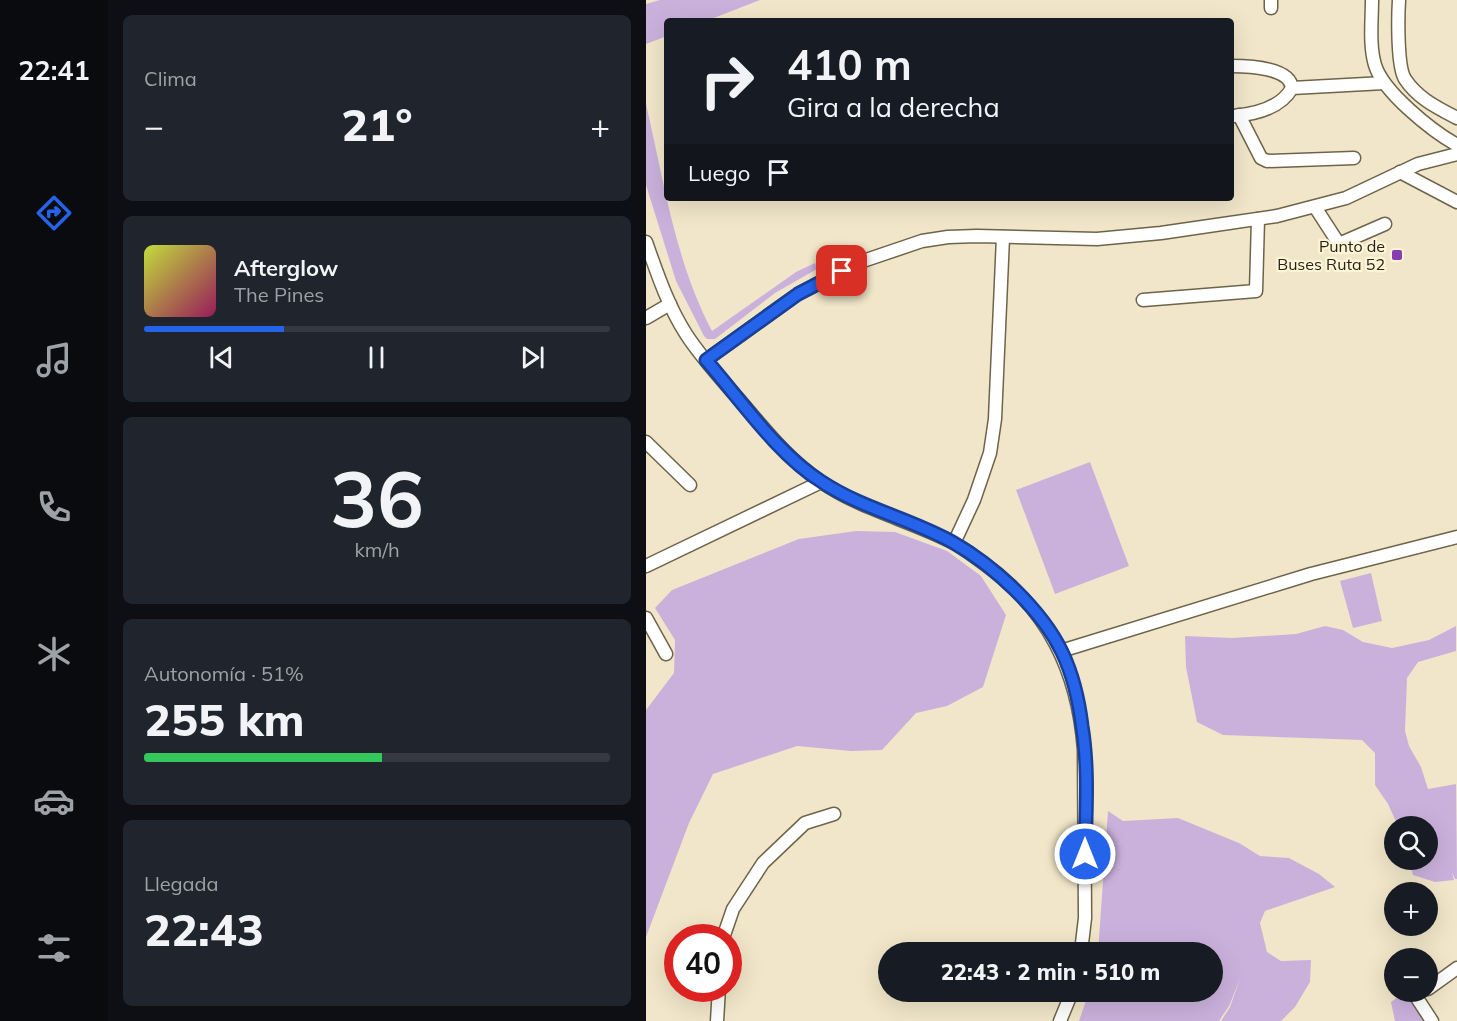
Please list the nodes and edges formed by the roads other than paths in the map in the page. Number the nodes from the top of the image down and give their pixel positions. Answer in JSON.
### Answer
{"nodes":[{"id":1,"x":1372,"y":0,"type":"edge"},
{"id":2,"x":1399,"y":0,"type":"edge"},
{"id":3,"x":1234,"y":66,"type":"edge"},
{"id":4,"x":1384,"y":83,"type":"junction"},
{"id":5,"x":1292,"y":88,"type":"junction"},
{"id":6,"x":1235,"y":116,"type":"edge"},
{"id":7,"x":1456,"y":118,"type":"edge"},
{"id":8,"x":1456,"y":145,"type":"edge"},
{"id":9,"x":1456,"y":154,"type":"edge"},
{"id":10,"x":1354,"y":158,"type":"dead end"},
{"id":11,"x":1400,"y":172,"type":"junction"},
{"id":12,"x":1456,"y":202,"type":"edge"},
{"id":13,"x":1315,"y":207,"type":"junction"},
{"id":14,"x":1258,"y":219,"type":"junction"},
{"id":15,"x":1386,"y":224,"type":"dead end"},
{"id":16,"x":1003,"y":237,"type":"junction"},
{"id":17,"x":646,"y":242,"type":"edge"},
{"id":18,"x":1142,"y":300,"type":"dead end"},
{"id":19,"x":670,"y":304,"type":"junction"},
{"id":20,"x":646,"y":318,"type":"edge"},
{"id":21,"x":706,"y":360,"type":"junction"},
{"id":22,"x":646,"y":442,"type":"edge"},
{"id":23,"x":821,"y":482,"type":"junction"},
{"id":24,"x":690,"y":485,"type":"dead end"},
{"id":25,"x":1456,"y":537,"type":"edge"},
{"id":26,"x":954,"y":543,"type":"junction"},
{"id":27,"x":646,"y":566,"type":"edge"},
{"id":28,"x":646,"y":618,"type":"edge"},
{"id":29,"x":1061,"y":651,"type":"junction"},
{"id":30,"x":666,"y":654,"type":"dead end"},
{"id":31,"x":834,"y":814,"type":"dead end"},
{"id":32,"x":728,"y":924,"type":"edge"},
{"id":33,"x":1082,"y":942,"type":"edge"},
{"id":34,"x":1456,"y":968,"type":"edge"},
{"id":35,"x":1438,"y":982,"type":"edge"},
{"id":36,"x":718,"y":1002,"type":"edge"},
{"id":37,"x":1068,"y":1002,"type":"edge"},
{"id":38,"x":1422,"y":1002,"type":"edge"},
{"id":39,"x":717,"y":1021,"type":"edge"},
{"id":40,"x":1060,"y":1021,"type":"edge"},
{"id":41,"x":1432,"y":1021,"type":"edge"}],
"edges":[{"from":1,"to":4,"type":"street"},
{"from":2,"to":7,"type":"street"},
{"from":3,"to":5,"type":"street"},
{"from":4,"to":5,"type":"street"},
{"from":4,"to":8,"type":"street"},
{"from":5,"to":6,"type":"street"},
{"from":6,"to":10,"type":"street"},
{"from":9,"to":11,"type":"street"},
{"from":11,"to":12,"type":"street"},
{"from":11,"to":13,"type":"street"},
{"from":13,"to":14,"type":"street"},
{"from":13,"to":15,"type":"street"},
{"from":14,"to":16,"type":"street"},
{"from":14,"to":18,"type":"street"},
{"from":16,"to":21,"type":"street"},
{"from":16,"to":26,"type":"street"},
{"from":17,"to":19,"type":"street"},
{"from":19,"to":20,"type":"street"},
{"from":19,"to":21,"type":"street"},
{"from":21,"to":23,"type":"street"},
{"from":22,"to":24,"type":"street"},
{"from":23,"to":26,"type":"street"},
{"from":23,"to":27,"type":"street"},
{"from":25,"to":29,"type":"street"},
{"from":26,"to":29,"type":"street"},
{"from":28,"to":30,"type":"street"},
{"from":29,"to":33,"type":"street"},
{"from":31,"to":32,"type":"street"},
{"from":34,"to":35,"type":"street"},
{"from":36,"to":39,"type":"street"},
{"from":37,"to":40,"type":"street"},
{"from":38,"to":41,"type":"street"}]}
